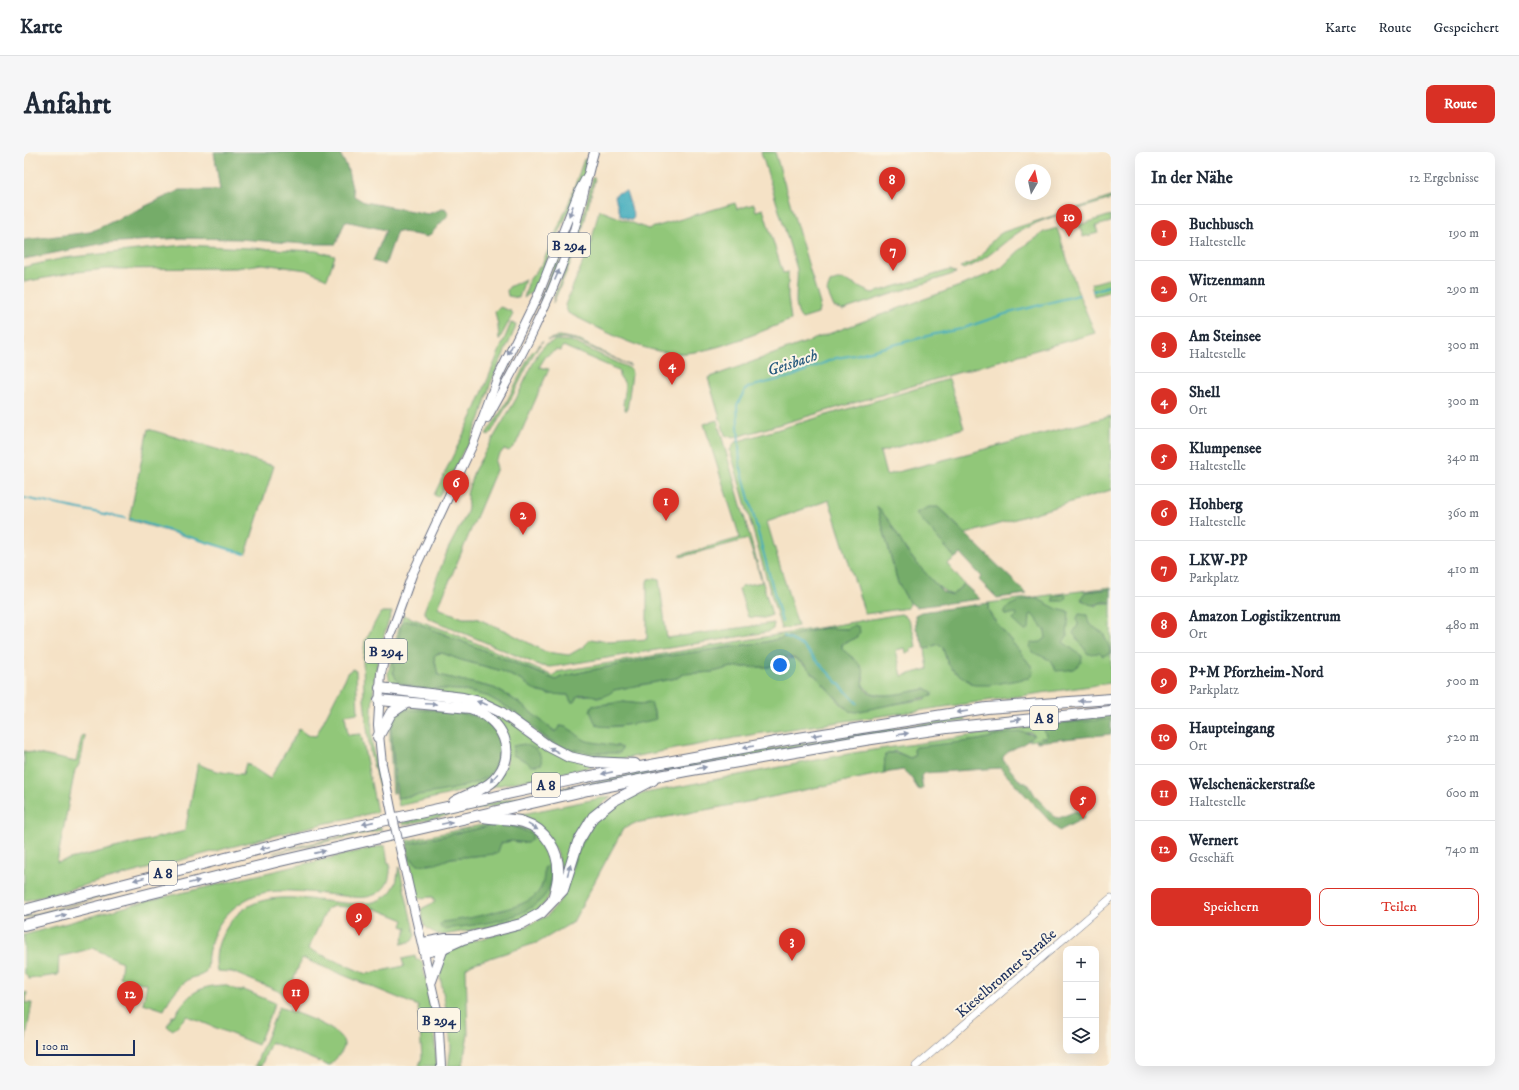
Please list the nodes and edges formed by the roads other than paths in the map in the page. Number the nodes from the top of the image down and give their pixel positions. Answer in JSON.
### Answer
{"nodes":[{"id":1,"x":594,"y":152,"type":"edge"},
{"id":2,"x":588,"y":176,"type":"junction"},
{"id":3,"x":473,"y":444,"type":"junction"},
{"id":4,"x":380,"y":688,"type":"junction"},
{"id":5,"x":379,"y":700,"type":"junction"},
{"id":6,"x":1111,"y":700,"type":"edge"},
{"id":7,"x":406,"y":702,"type":"junction"},
{"id":8,"x":1111,"y":711,"type":"edge"},
{"id":9,"x":378,"y":737,"type":"junction"},
{"id":10,"x":645,"y":766,"type":"junction"},
{"id":11,"x":662,"y":775,"type":"junction"},
{"id":12,"x":447,"y":806,"type":"junction"},
{"id":13,"x":479,"y":816,"type":"junction"},
{"id":14,"x":1111,"y":898,"type":"edge"},
{"id":15,"x":551,"y":904,"type":"junction"},
{"id":16,"x":24,"y":910,"type":"edge"},
{"id":17,"x":24,"y":926,"type":"edge"},
{"id":18,"x":463,"y":939,"type":"junction"},
{"id":19,"x":424,"y":947,"type":"junction"},
{"id":20,"x":443,"y":948,"type":"junction"},
{"id":21,"x":431,"y":981,"type":"junction"},
{"id":22,"x":441,"y":1066,"type":"edge"},
{"id":23,"x":916,"y":1066,"type":"edge"}],
"edges":[{"from":1,"to":2,"type":"main road","number":"B 294"},
{"from":2,"to":3,"type":"main road","number":"B 294","one_way":true},
{"from":3,"to":2,"type":"main road","number":"B 294","one_way":true},
{"from":3,"to":4,"type":"main road","number":"B 294"},
{"from":4,"to":5,"type":"main road","number":"B 294"},
{"from":10,"to":4,"type":"highway","one_way":true},
{"from":5,"to":7,"type":"highway"},
{"from":5,"to":9,"type":"main road","number":"B 294"},
{"from":6,"to":10,"type":"highway","number":"A 8","one_way":true},
{"from":7,"to":9,"type":"highway"},
{"from":7,"to":12,"type":"highway","one_way":true},
{"from":11,"to":8,"type":"highway","number":"A 8","one_way":true},
{"from":9,"to":19,"type":"main road","number":"B 294","bridge":true},
{"from":10,"to":12,"type":"highway","number":"A 8","one_way":true},
{"from":11,"to":13,"type":"highway","number":"A 8"},
{"from":15,"to":11,"type":"highway","one_way":true},
{"from":12,"to":16,"type":"highway","number":"A 8","one_way":true},
{"from":13,"to":15,"type":"highway","one_way":true},
{"from":17,"to":13,"type":"highway","number":"A 8","one_way":true},
{"from":14,"to":23,"type":"street","name":"Kieselbronner Straße"},
{"from":15,"to":18,"type":"highway"},
{"from":18,"to":19,"type":"highway"},
{"from":18,"to":20,"type":"highway"},
{"from":19,"to":20,"type":"highway"},
{"from":19,"to":21,"type":"main road","number":"B 294"},
{"from":20,"to":21,"type":"highway"},
{"from":21,"to":22,"type":"main road","number":"B 294"}]}
